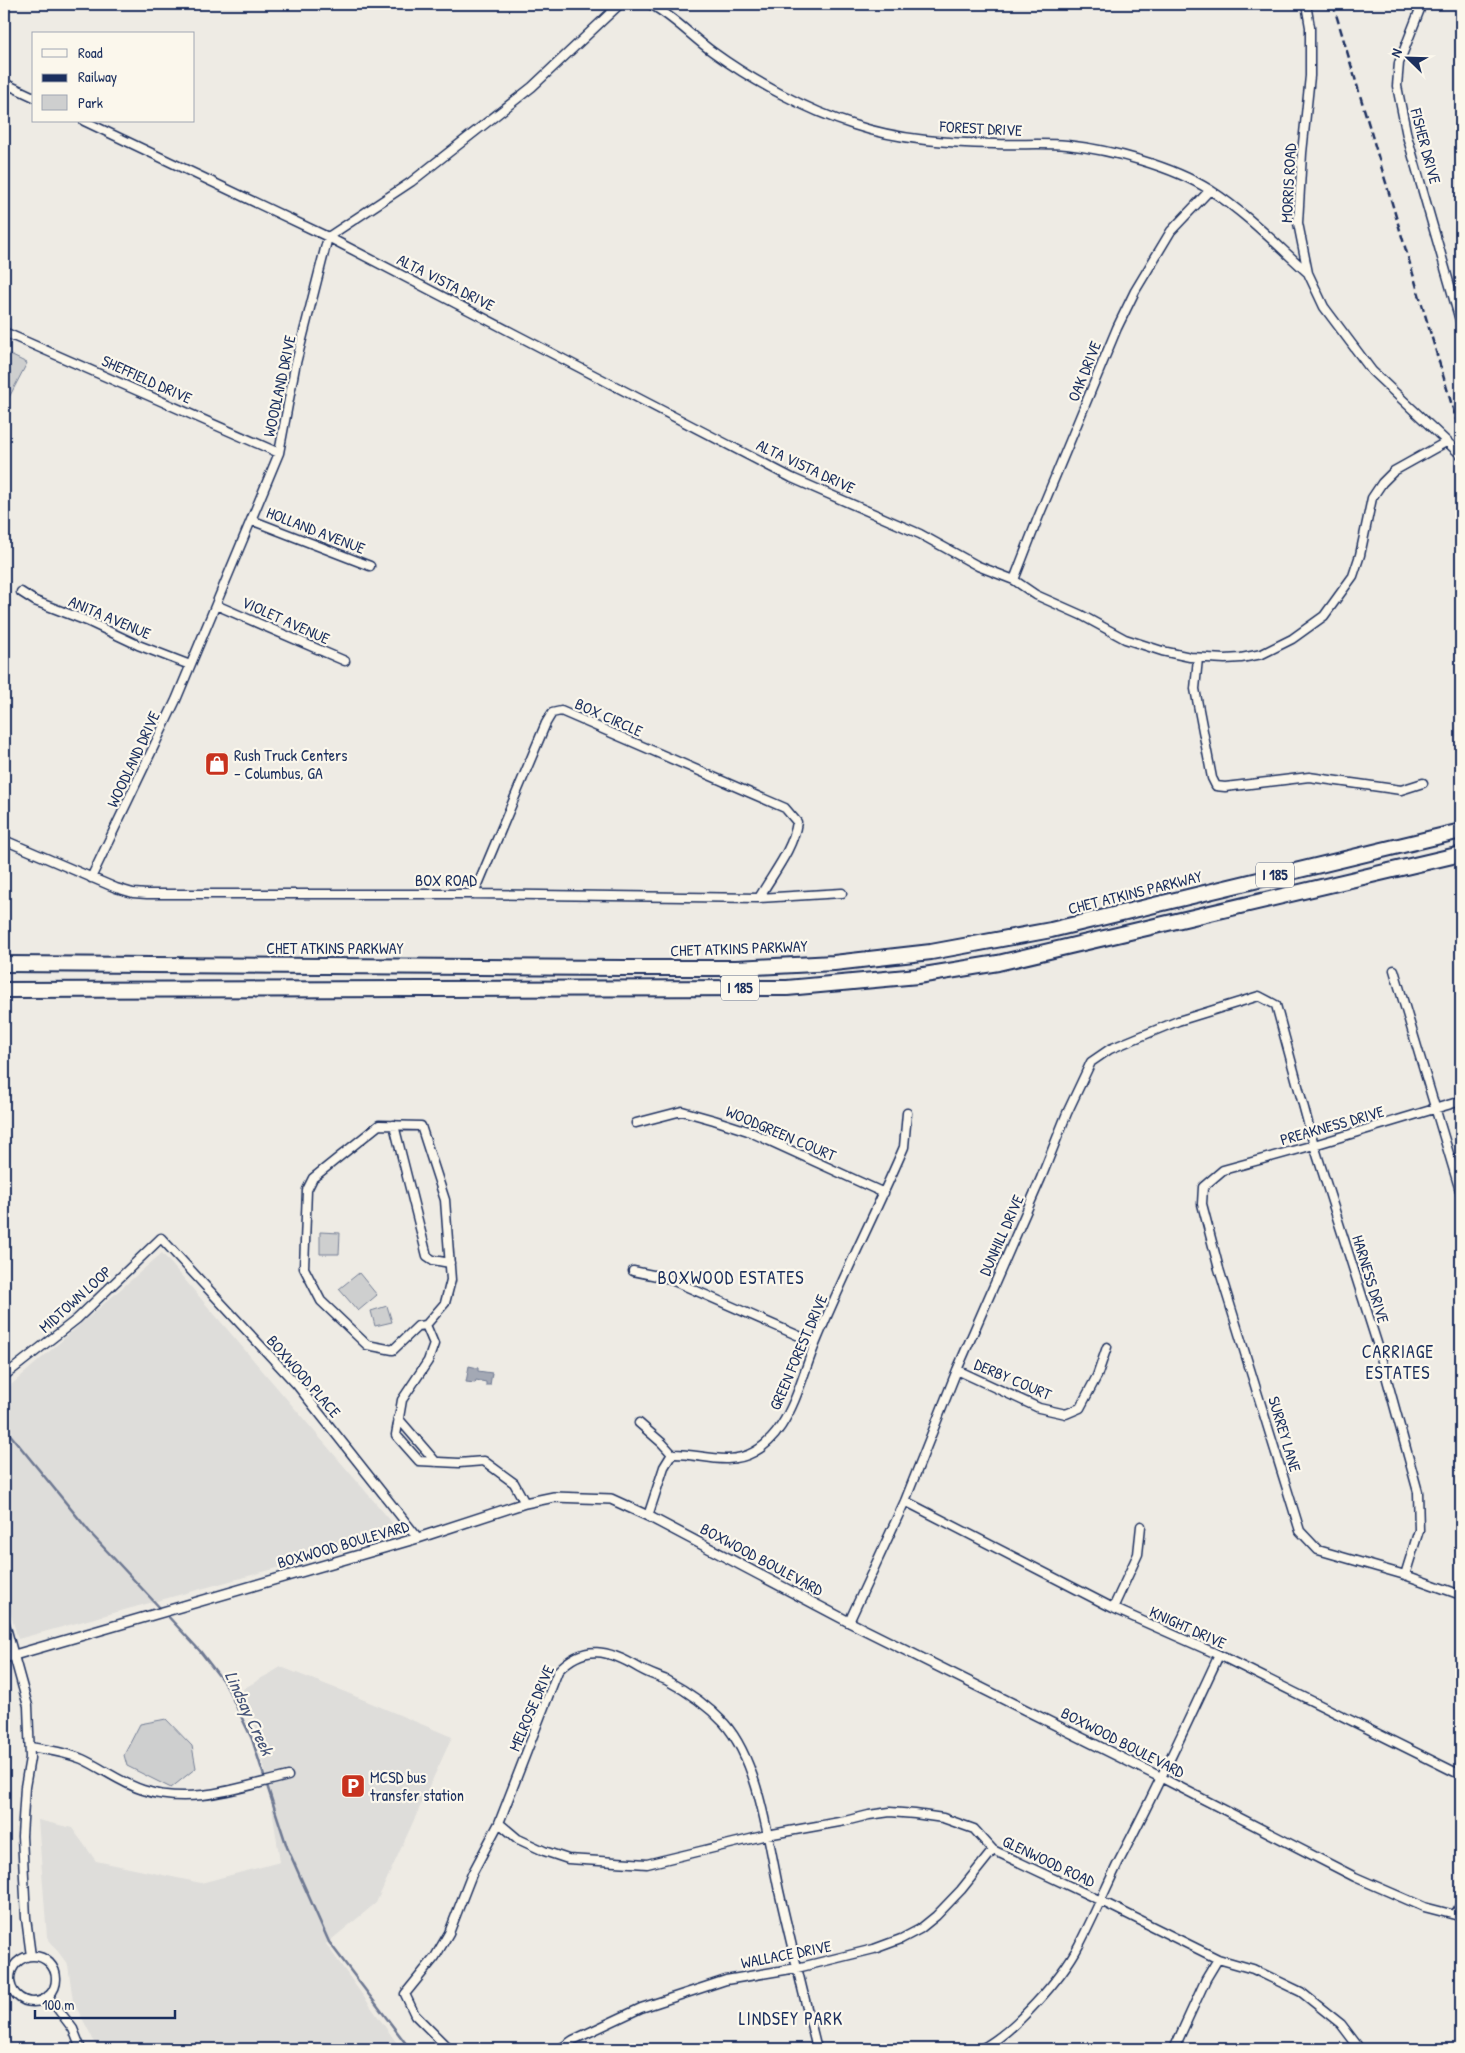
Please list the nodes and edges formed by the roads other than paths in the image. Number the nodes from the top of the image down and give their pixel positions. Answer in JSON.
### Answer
{"nodes":[{"id":1,"x":620,"y":4,"type":"edge"},
{"id":2,"x":650,"y":4,"type":"edge"},
{"id":3,"x":1306,"y":4,"type":"edge"},
{"id":4,"x":1422,"y":4,"type":"edge"},
{"id":5,"x":4,"y":83,"type":"edge"},
{"id":6,"x":32,"y":96,"type":"edge"},
{"id":7,"x":86,"y":122,"type":"edge"},
{"id":8,"x":1210,"y":190,"type":"junction"},
{"id":9,"x":328,"y":237,"type":"junction"},
{"id":10,"x":1308,"y":273,"type":"junction"},
{"id":11,"x":1461,"y":324,"type":"edge"},
{"id":12,"x":4,"y":332,"type":"edge"},
{"id":13,"x":1446,"y":442,"type":"junction"},
{"id":14,"x":279,"y":453,"type":"junction"},
{"id":15,"x":1461,"y":455,"type":"edge"},
{"id":16,"x":252,"y":520,"type":"junction"},
{"id":17,"x":370,"y":566,"type":"dead end"},
{"id":18,"x":1014,"y":580,"type":"junction"},
{"id":19,"x":20,"y":592,"type":"dead end"},
{"id":20,"x":216,"y":605,"type":"junction"},
{"id":21,"x":1198,"y":658,"type":"junction"},
{"id":22,"x":345,"y":661,"type":"dead end"},
{"id":23,"x":190,"y":665,"type":"junction"},
{"id":24,"x":1424,"y":783,"type":"dead end"},
{"id":25,"x":1461,"y":830,"type":"edge"},
{"id":26,"x":4,"y":840,"type":"edge"},
{"id":27,"x":1461,"y":854,"type":"edge"},
{"id":28,"x":91,"y":878,"type":"junction"},
{"id":29,"x":842,"y":893,"type":"dead end"},
{"id":30,"x":474,"y":894,"type":"junction"},
{"id":31,"x":759,"y":898,"type":"junction"},
{"id":32,"x":4,"y":963,"type":"edge"},
{"id":33,"x":1394,"y":970,"type":"dead end"},
{"id":34,"x":4,"y":990,"type":"edge"},
{"id":35,"x":1281,"y":1023,"type":"joint"},
{"id":36,"x":1461,"y":1101,"type":"edge"},
{"id":37,"x":1436,"y":1108,"type":"junction"},
{"id":38,"x":907,"y":1113,"type":"dead end"},
{"id":39,"x":636,"y":1123,"type":"dead end"},
{"id":40,"x":394,"y":1125,"type":"junction"},
{"id":41,"x":1314,"y":1145,"type":"junction"},
{"id":42,"x":1212,"y":1179,"type":"joint"},
{"id":43,"x":884,"y":1193,"type":"junction"},
{"id":44,"x":1461,"y":1194,"type":"edge"},
{"id":45,"x":162,"y":1238,"type":"joint"},
{"id":46,"x":450,"y":1263,"type":"junction"},
{"id":47,"x":633,"y":1271,"type":"dead end"},
{"id":48,"x":426,"y":1325,"type":"junction"},
{"id":49,"x":815,"y":1342,"type":"junction"},
{"id":50,"x":1107,"y":1347,"type":"dead end"},
{"id":51,"x":957,"y":1370,"type":"junction"},
{"id":52,"x":4,"y":1376,"type":"edge"},
{"id":53,"x":398,"y":1418,"type":"junction"},
{"id":54,"x":639,"y":1423,"type":"dead end"},
{"id":55,"x":414,"y":1438,"type":"junction"},
{"id":56,"x":406,"y":1446,"type":"junction"},
{"id":57,"x":672,"y":1454,"type":"junction"},
{"id":58,"x":436,"y":1462,"type":"junction"},
{"id":59,"x":905,"y":1501,"type":"junction"},
{"id":60,"x":525,"y":1503,"type":"junction"},
{"id":61,"x":648,"y":1516,"type":"junction"},
{"id":62,"x":1141,"y":1526,"type":"dead end"},
{"id":63,"x":418,"y":1538,"type":"junction"},
{"id":64,"x":1405,"y":1575,"type":"junction"},
{"id":65,"x":1461,"y":1596,"type":"edge"},
{"id":66,"x":1113,"y":1608,"type":"junction"},
{"id":67,"x":4,"y":1620,"type":"edge"},
{"id":68,"x":849,"y":1622,"type":"junction"},
{"id":69,"x":1218,"y":1656,"type":"junction"},
{"id":70,"x":8,"y":1657,"type":"edge"},
{"id":71,"x":30,"y":1748,"type":"junction"},
{"id":72,"x":1461,"y":1775,"type":"edge"},
{"id":73,"x":288,"y":1776,"type":"dead end"},
{"id":74,"x":1162,"y":1778,"type":"junction"},
{"id":75,"x":499,"y":1823,"type":"junction"},
{"id":76,"x":766,"y":1835,"type":"junction"},
{"id":77,"x":993,"y":1850,"type":"junction"},
{"id":78,"x":1100,"y":1900,"type":"junction"},
{"id":79,"x":1461,"y":1904,"type":"edge"},
{"id":80,"x":31,"y":1956,"type":"junction"},
{"id":81,"x":1218,"y":1959,"type":"junction"},
{"id":82,"x":797,"y":1968,"type":"junction"},
{"id":83,"x":7,"y":1986,"type":"edge"},
{"id":84,"x":48,"y":1996,"type":"junction"},
{"id":85,"x":81,"y":2049,"type":"edge"},
{"id":86,"x":449,"y":2049,"type":"edge"},
{"id":87,"x":560,"y":2049,"type":"edge"},
{"id":88,"x":817,"y":2049,"type":"edge"},
{"id":89,"x":981,"y":2049,"type":"edge"},
{"id":90,"x":1174,"y":2049,"type":"edge"},
{"id":91,"x":1360,"y":2049,"type":"edge"}],
"edges":[{"from":1,"to":9,"type":"street"},
{"from":2,"to":8,"type":"street","name":"FOREST DRIVE"},
{"from":3,"to":10,"type":"street","name":"MORRIS ROAD"},
{"from":4,"to":11,"type":"street","name":"FISHER DRIVE"},
{"from":5,"to":6,"type":"street"},
{"from":7,"to":9,"type":"street","name":"ALTA VISTA DRIVE"},
{"from":8,"to":10,"type":"street","name":"FOREST DRIVE"},
{"from":8,"to":18,"type":"street","name":"OAK DRIVE"},
{"from":9,"to":14,"type":"street","name":"WOODLAND DRIVE"},
{"from":9,"to":18,"type":"street","name":"ALTA VISTA DRIVE"},
{"from":10,"to":13,"type":"street","name":"MORRIS ROAD"},
{"from":12,"to":14,"type":"street","name":"SHEFFIELD DRIVE"},
{"from":13,"to":15,"type":"street","name":"MORRIS ROAD"},
{"from":13,"to":21,"type":"street","name":"ALTA VISTA DRIVE"},
{"from":14,"to":16,"type":"street","name":"WOODLAND DRIVE"},
{"from":16,"to":17,"type":"street","name":"HOLLAND AVENUE"},
{"from":16,"to":20,"type":"street","name":"WOODLAND DRIVE"},
{"from":18,"to":21,"type":"street","name":"ALTA VISTA DRIVE"},
{"from":19,"to":23,"type":"street","name":"ANITA AVENUE"},
{"from":20,"to":22,"type":"street","name":"VIOLET AVENUE"},
{"from":20,"to":23,"type":"street","name":"WOODLAND DRIVE"},
{"from":21,"to":24,"type":"street"},
{"from":23,"to":28,"type":"street","name":"WOODLAND DRIVE"},
{"from":25,"to":32,"type":"highway","name":"CHET ATKINS PARKWAY","number":"I 185"},
{"from":26,"to":28,"type":"street","name":"BOX ROAD"},
{"from":27,"to":34,"type":"highway","number":"I 185"},
{"from":28,"to":30,"type":"street","name":"BOX ROAD"},
{"from":29,"to":31,"type":"street","name":"BOX ROAD"},
{"from":30,"to":31,"type":"street","name":"BOX ROAD"},
{"from":30,"to":31,"type":"street","name":"BOX CIRCLE"},
{"from":33,"to":37,"type":"street"},
{"from":35,"to":41,"type":"street","name":"HARNESS DRIVE"},
{"from":35,"to":51,"type":"street","name":"DUNHILL DRIVE"},
{"from":36,"to":37,"type":"street","name":"PREAKNESS DRIVE"},
{"from":37,"to":41,"type":"street","name":"PREAKNESS DRIVE"},
{"from":37,"to":44,"type":"street"},
{"from":38,"to":43,"type":"street","name":"GREEN FOREST DRIVE"},
{"from":39,"to":43,"type":"street","name":"WOODGREEN COURT"},
{"from":40,"to":46,"type":"street"},
{"from":40,"to":46,"type":"street"},
{"from":40,"to":48,"type":"street"},
{"from":41,"to":42,"type":"street","name":"PREAKNESS DRIVE"},
{"from":41,"to":64,"type":"street","name":"HARNESS DRIVE"},
{"from":42,"to":64,"type":"street","name":"SURREY LANE"},
{"from":43,"to":49,"type":"street","name":"GREEN FOREST DRIVE"},
{"from":45,"to":52,"type":"street","name":"MIDTOWN LOOP"},
{"from":45,"to":63,"type":"street","name":"BOXWOOD PLACE"},
{"from":46,"to":48,"type":"street"},
{"from":47,"to":49,"type":"street"},
{"from":48,"to":53,"type":"street"},
{"from":49,"to":57,"type":"street","name":"GREEN FOREST DRIVE"},
{"from":50,"to":51,"type":"street","name":"DERBY COURT"},
{"from":51,"to":59,"type":"street","name":"DUNHILL DRIVE"},
{"from":53,"to":55,"type":"street"},
{"from":53,"to":56,"type":"street"},
{"from":54,"to":57,"type":"street"},
{"from":55,"to":56,"type":"street"},
{"from":55,"to":58,"type":"street"},
{"from":56,"to":58,"type":"street"},
{"from":57,"to":61,"type":"street"},
{"from":58,"to":60,"type":"street"},
{"from":59,"to":66,"type":"street","name":"KNIGHT DRIVE"},
{"from":59,"to":68,"type":"street","name":"DUNHILL DRIVE"},
{"from":60,"to":61,"type":"street","name":"BOXWOOD BOULEVARD"},
{"from":60,"to":63,"type":"street","name":"BOXWOOD BOULEVARD"},
{"from":61,"to":68,"type":"street","name":"BOXWOOD BOULEVARD"},
{"from":62,"to":66,"type":"street"},
{"from":63,"to":70,"type":"street","name":"BOXWOOD BOULEVARD"},
{"from":64,"to":65,"type":"street","name":"SURREY LANE"},
{"from":66,"to":69,"type":"street","name":"KNIGHT DRIVE"},
{"from":67,"to":70,"type":"street"},
{"from":68,"to":74,"type":"street","name":"BOXWOOD BOULEVARD"},
{"from":69,"to":72,"type":"street","name":"KNIGHT DRIVE"},
{"from":69,"to":74,"type":"street"},
{"from":70,"to":71,"type":"street"},
{"from":71,"to":73,"type":"street"},
{"from":71,"to":80,"type":"street"},
{"from":74,"to":78,"type":"street"},
{"from":74,"to":79,"type":"street","name":"BOXWOOD BOULEVARD"},
{"from":75,"to":76,"type":"street","name":"GLENWOOD ROAD"},
{"from":75,"to":76,"type":"street","name":"MELROSE DRIVE"},
{"from":75,"to":86,"type":"street","name":"MELROSE DRIVE"},
{"from":76,"to":77,"type":"street","name":"GLENWOOD ROAD"},
{"from":76,"to":82,"type":"street","name":"MELROSE DRIVE"},
{"from":77,"to":78,"type":"street","name":"GLENWOOD ROAD"},
{"from":77,"to":82,"type":"street","name":"WALLACE DRIVE"},
{"from":78,"to":81,"type":"street","name":"GLENWOOD ROAD"},
{"from":78,"to":89,"type":"street"},
{"from":80,"to":83,"type":"street"},
{"from":80,"to":84,"type":"street"},
{"from":81,"to":90,"type":"street"},
{"from":81,"to":91,"type":"street","name":"GLENWOOD ROAD"},
{"from":82,"to":87,"type":"street","name":"WALLACE DRIVE"},
{"from":82,"to":88,"type":"street","name":"MELROSE DRIVE"},
{"from":83,"to":84,"type":"street"},
{"from":84,"to":85,"type":"street"}]}
